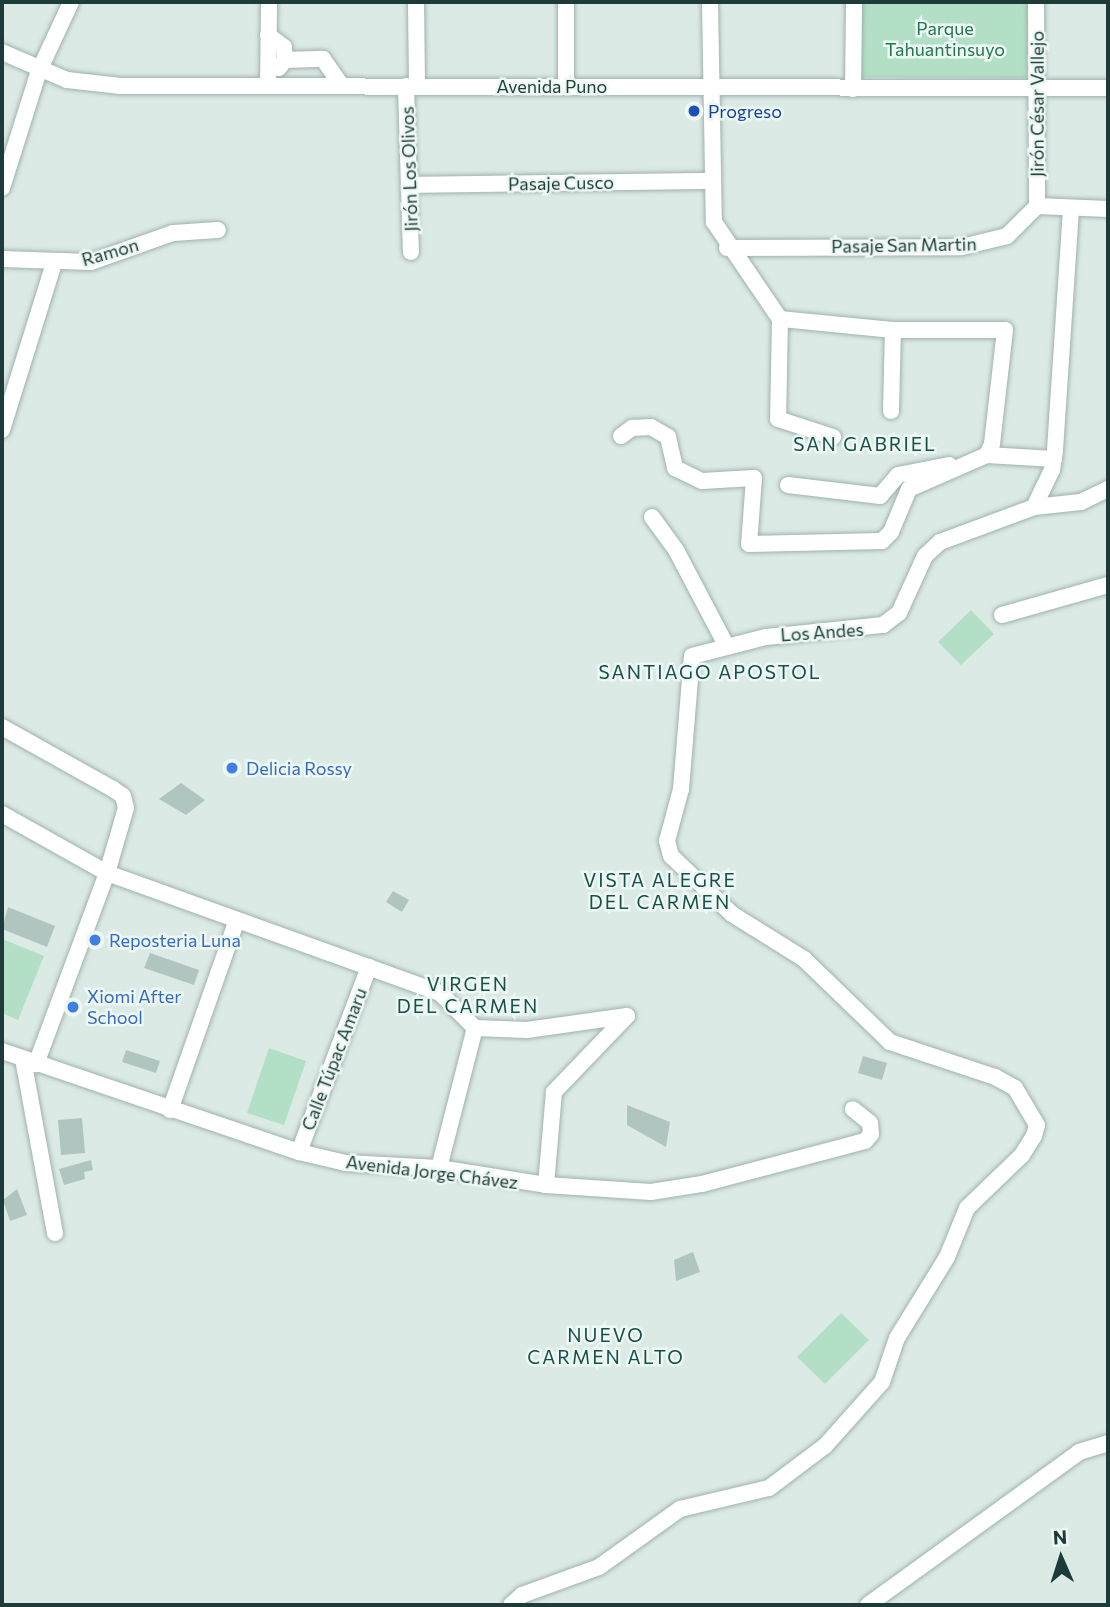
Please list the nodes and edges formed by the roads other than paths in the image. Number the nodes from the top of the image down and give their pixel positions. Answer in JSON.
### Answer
{"nodes":[{"id":1,"x":71,"y":2,"type":"edge"},
{"id":2,"x":269,"y":2,"type":"edge"},
{"id":3,"x":416,"y":2,"type":"edge"},
{"id":4,"x":566,"y":2,"type":"edge"},
{"id":5,"x":710,"y":2,"type":"edge"},
{"id":6,"x":854,"y":2,"type":"edge"},
{"id":7,"x":1036,"y":2,"type":"edge"},
{"id":8,"x":268,"y":35,"type":"junction"},
{"id":9,"x":2,"y":52,"type":"edge"},
{"id":10,"x":285,"y":60,"type":"junction"},
{"id":11,"x":39,"y":71,"type":"junction"},
{"id":12,"x":268,"y":83,"type":"junction"},
{"id":13,"x":342,"y":86,"type":"junction"},
{"id":14,"x":411,"y":86,"type":"junction"},
{"id":15,"x":566,"y":86,"type":"junction"},
{"id":16,"x":710,"y":88,"type":"junction"},
{"id":17,"x":1108,"y":88,"type":"edge"},
{"id":18,"x":853,"y":89,"type":"junction"},
{"id":19,"x":1037,"y":91,"type":"junction"},
{"id":20,"x":711,"y":181,"type":"junction"},
{"id":21,"x":410,"y":185,"type":"junction"},
{"id":22,"x":2,"y":188,"type":"edge"},
{"id":23,"x":1037,"y":206,"type":"junction"},
{"id":24,"x":1071,"y":209,"type":"junction"},
{"id":25,"x":1108,"y":209,"type":"edge"},
{"id":26,"x":218,"y":230,"type":"dead end"},
{"id":27,"x":727,"y":248,"type":"junction"},
{"id":28,"x":411,"y":252,"type":"dead end"},
{"id":29,"x":2,"y":259,"type":"edge"},
{"id":30,"x":54,"y":264,"type":"junction"},
{"id":31,"x":780,"y":319,"type":"junction"},
{"id":32,"x":892,"y":330,"type":"junction"},
{"id":33,"x":891,"y":411,"type":"dead end"},
{"id":34,"x":2,"y":430,"type":"edge"},
{"id":35,"x":621,"y":436,"type":"dead end"},
{"id":36,"x":832,"y":438,"type":"dead end"},
{"id":37,"x":979,"y":458,"type":"junction"},
{"id":38,"x":1054,"y":460,"type":"junction"},
{"id":39,"x":1108,"y":476,"type":"edge"},
{"id":40,"x":788,"y":485,"type":"dead end"},
{"id":41,"x":1104,"y":492,"type":"edge"},
{"id":42,"x":1034,"y":507,"type":"junction"},
{"id":43,"x":652,"y":517,"type":"dead end"},
{"id":44,"x":1108,"y":585,"type":"edge"},
{"id":45,"x":1002,"y":615,"type":"dead end"},
{"id":46,"x":726,"y":645,"type":"junction"},
{"id":47,"x":2,"y":727,"type":"edge"},
{"id":48,"x":2,"y":814,"type":"edge"},
{"id":49,"x":107,"y":873,"type":"junction"},
{"id":50,"x":237,"y":920,"type":"junction"},
{"id":51,"x":369,"y":967,"type":"junction"},
{"id":52,"x":475,"y":1028,"type":"junction"},
{"id":53,"x":2,"y":1051,"type":"edge"},
{"id":54,"x":29,"y":1061,"type":"junction"},
{"id":55,"x":853,"y":1109,"type":"dead end"},
{"id":56,"x":170,"y":1110,"type":"junction"},
{"id":57,"x":299,"y":1152,"type":"junction"},
{"id":58,"x":439,"y":1168,"type":"junction"},
{"id":59,"x":546,"y":1185,"type":"junction"},
{"id":60,"x":55,"y":1233,"type":"dead end"},
{"id":61,"x":1108,"y":1443,"type":"edge"},
{"id":62,"x":511,"y":1605,"type":"edge"},
{"id":63,"x":868,"y":1605,"type":"edge"}],
"edges":[{"from":1,"to":11,"type":"street"},
{"from":2,"to":8,"type":"street"},
{"from":3,"to":14,"type":"street","name":"Jirón Los Olivos"},
{"from":4,"to":15,"type":"street"},
{"from":5,"to":16,"type":"street"},
{"from":6,"to":18,"type":"street"},
{"from":7,"to":19,"type":"street","name":"Jirón César Vallejo"},
{"from":8,"to":10,"type":"street"},
{"from":8,"to":12,"type":"street"},
{"from":9,"to":11,"type":"street","name":"Avenida Puno"},
{"from":10,"to":12,"type":"street"},
{"from":10,"to":13,"type":"street"},
{"from":11,"to":12,"type":"street","name":"Avenida Puno"},
{"from":11,"to":22,"type":"street"},
{"from":12,"to":13,"type":"street","name":"Avenida Puno"},
{"from":13,"to":14,"type":"street","name":"Avenida Puno"},
{"from":14,"to":15,"type":"street","name":"Avenida Puno"},
{"from":14,"to":21,"type":"street","name":"Jirón Los Olivos"},
{"from":15,"to":16,"type":"street","name":"Avenida Puno"},
{"from":16,"to":18,"type":"street","name":"Avenida Puno"},
{"from":16,"to":20,"type":"street"},
{"from":17,"to":19,"type":"street","name":"Avenida Puno"},
{"from":18,"to":19,"type":"street","name":"Avenida Puno"},
{"from":19,"to":23,"type":"street","name":"Jirón César Vallejo"},
{"from":20,"to":21,"type":"street","name":"Pasaje Cusco"},
{"from":20,"to":27,"type":"street"},
{"from":21,"to":28,"type":"street","name":"Jirón Los Olivos"},
{"from":23,"to":24,"type":"street"},
{"from":23,"to":27,"type":"street","name":"Pasaje San Martin"},
{"from":24,"to":25,"type":"street"},
{"from":24,"to":38,"type":"street"},
{"from":26,"to":30,"type":"street","name":"Ramon"},
{"from":27,"to":31,"type":"street"},
{"from":29,"to":30,"type":"street","name":"Ramon"},
{"from":30,"to":34,"type":"street"},
{"from":31,"to":32,"type":"street"},
{"from":31,"to":36,"type":"street"},
{"from":32,"to":33,"type":"street"},
{"from":32,"to":37,"type":"street"},
{"from":35,"to":37,"type":"street"},
{"from":37,"to":38,"type":"street"},
{"from":37,"to":40,"type":"street"},
{"from":38,"to":42,"type":"street"},
{"from":39,"to":41,"type":"street"},
{"from":41,"to":42,"type":"street","name":"Los Andes"},
{"from":42,"to":46,"type":"street","name":"Los Andes"},
{"from":43,"to":46,"type":"street"},
{"from":44,"to":45,"type":"street"},
{"from":46,"to":62,"type":"street","name":"Los Andes"},
{"from":47,"to":49,"type":"street"},
{"from":48,"to":49,"type":"street"},
{"from":49,"to":50,"type":"street"},
{"from":49,"to":54,"type":"street"},
{"from":50,"to":51,"type":"street"},
{"from":50,"to":56,"type":"street"},
{"from":51,"to":52,"type":"street"},
{"from":51,"to":57,"type":"street","name":"Calle Túpac Amaru"},
{"from":52,"to":58,"type":"street"},
{"from":52,"to":59,"type":"street"},
{"from":53,"to":54,"type":"street","name":"Avenida Jorge Chávez"},
{"from":54,"to":56,"type":"street","name":"Avenida Jorge Chávez"},
{"from":54,"to":60,"type":"street"},
{"from":55,"to":59,"type":"street","name":"Avenida Jorge Chávez"},
{"from":56,"to":57,"type":"street","name":"Avenida Jorge Chávez"},
{"from":57,"to":58,"type":"street","name":"Avenida Jorge Chávez"},
{"from":58,"to":59,"type":"street","name":"Avenida Jorge Chávez"},
{"from":61,"to":63,"type":"street"}]}
